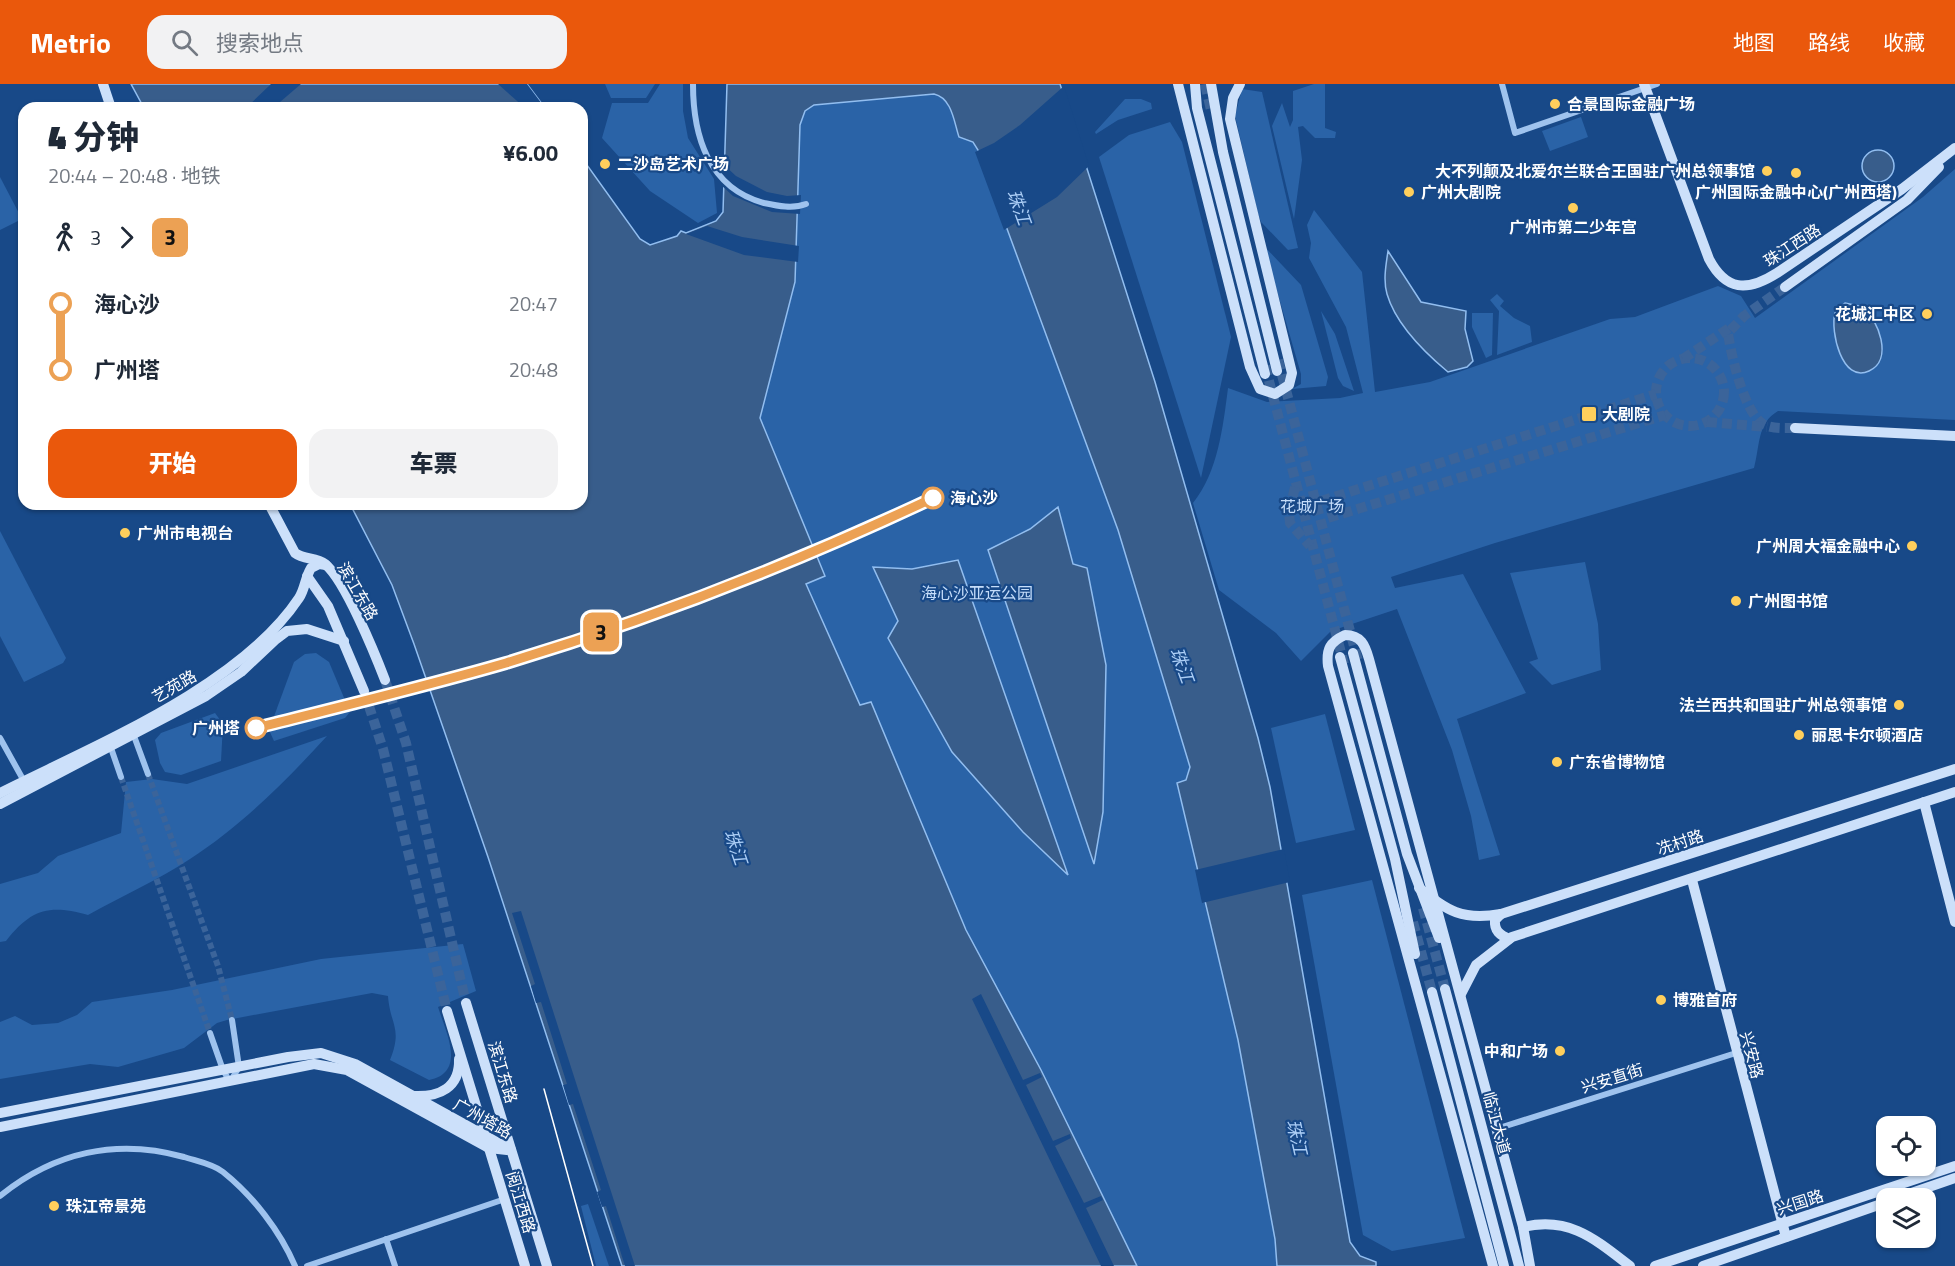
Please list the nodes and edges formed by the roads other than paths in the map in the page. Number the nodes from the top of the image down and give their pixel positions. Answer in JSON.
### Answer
{"nodes":[{"id":1,"x":103,"y":84,"type":"edge"},
{"id":2,"x":693,"y":84,"type":"edge"},
{"id":3,"x":1178,"y":84,"type":"edge"},
{"id":4,"x":1195,"y":84,"type":"edge"},
{"id":5,"x":1211,"y":84,"type":"edge"},
{"id":6,"x":1233,"y":84,"type":"edge"},
{"id":7,"x":1240,"y":84,"type":"edge"},
{"id":8,"x":1502,"y":84,"type":"edge"},
{"id":9,"x":1657,"y":84,"type":"edge"},
{"id":10,"x":1644,"y":86,"type":"edge"},
{"id":11,"x":1182,"y":96,"type":"junction"},
{"id":12,"x":109,"y":102,"type":"edge"},
{"id":13,"x":1193,"y":116,"type":"junction"},
{"id":14,"x":1219,"y":133,"type":"junction"},
{"id":15,"x":1204,"y":136,"type":"junction"},
{"id":16,"x":1193,"y":139,"type":"junction"},
{"id":17,"x":1955,"y":148,"type":"edge"},
{"id":18,"x":806,"y":204,"type":"dead end"},
{"id":19,"x":1785,"y":287,"type":"tunnel mouth"},
{"id":20,"x":1277,"y":371,"type":"tunnel mouth"},
{"id":21,"x":1265,"y":374,"type":"tunnel mouth"},
{"id":22,"x":1795,"y":428,"type":"tunnel mouth"},
{"id":23,"x":1955,"y":435,"type":"edge"},
{"id":24,"x":272,"y":510,"type":"edge"},
{"id":25,"x":326,"y":565,"type":"junction"},
{"id":26,"x":307,"y":576,"type":"junction"},
{"id":27,"x":344,"y":642,"type":"junction"},
{"id":28,"x":1353,"y":653,"type":"tunnel mouth"},
{"id":29,"x":1340,"y":657,"type":"tunnel mouth"},
{"id":30,"x":385,"y":680,"type":"tunnel mouth"},
{"id":31,"x":364,"y":691,"type":"tunnel mouth"},
{"id":32,"x":118,"y":733,"type":"junction"},
{"id":33,"x":134,"y":736,"type":"junction"},
{"id":34,"x":0,"y":738,"type":"edge"},
{"id":35,"x":111,"y":748,"type":"junction"},
{"id":36,"x":1955,"y":769,"type":"edge"},
{"id":37,"x":148,"y":774,"type":"tunnel mouth"},
{"id":38,"x":121,"y":777,"type":"tunnel mouth"},
{"id":39,"x":26,"y":785,"type":"junction"},
{"id":40,"x":1955,"y":792,"type":"edge"},
{"id":41,"x":0,"y":793,"type":"edge"},
{"id":42,"x":1924,"y":802,"type":"junction"},
{"id":43,"x":0,"y":804,"type":"edge"},
{"id":44,"x":1692,"y":880,"type":"junction"},
{"id":45,"x":1419,"y":888,"type":"junction"},
{"id":46,"x":1434,"y":900,"type":"junction"},
{"id":47,"x":1501,"y":914,"type":"junction"},
{"id":48,"x":1955,"y":922,"type":"edge"},
{"id":49,"x":1509,"y":939,"type":"junction"},
{"id":50,"x":1450,"y":959,"type":"junction"},
{"id":51,"x":1445,"y":989,"type":"tunnel mouth"},
{"id":52,"x":1432,"y":992,"type":"tunnel mouth"},
{"id":53,"x":1420,"y":994,"type":"junction"},
{"id":54,"x":1461,"y":994,"type":"junction"},
{"id":55,"x":466,"y":1003,"type":"tunnel mouth"},
{"id":56,"x":447,"y":1011,"type":"tunnel mouth"},
{"id":57,"x":231,"y":1020,"type":"tunnel mouth"},
{"id":58,"x":210,"y":1033,"type":"tunnel mouth"},
{"id":59,"x":458,"y":1049,"type":"junction"},
{"id":60,"x":1736,"y":1053,"type":"junction"},
{"id":61,"x":239,"y":1067,"type":"junction"},
{"id":62,"x":223,"y":1070,"type":"junction"},
{"id":63,"x":230,"y":1082,"type":"junction"},
{"id":64,"x":410,"y":1096,"type":"junction"},
{"id":65,"x":0,"y":1113,"type":"edge"},
{"id":66,"x":0,"y":1127,"type":"edge"},
{"id":67,"x":1496,"y":1129,"type":"junction"},
{"id":68,"x":484,"y":1134,"type":"junction"},
{"id":69,"x":489,"y":1148,"type":"junction"},
{"id":70,"x":511,"y":1150,"type":"junction"},
{"id":71,"x":1955,"y":1166,"type":"edge"},
{"id":72,"x":1955,"y":1178,"type":"edge"},
{"id":73,"x":1926,"y":1188,"type":"edge"},
{"id":74,"x":0,"y":1196,"type":"edge"},
{"id":75,"x":505,"y":1199,"type":"junction"},
{"id":76,"x":1876,"y":1206,"type":"edge"},
{"id":77,"x":1782,"y":1224,"type":"junction"},
{"id":78,"x":1522,"y":1227,"type":"junction"},
{"id":79,"x":1786,"y":1237,"type":"junction"},
{"id":80,"x":386,"y":1239,"type":"junction"},
{"id":81,"x":295,"y":1266,"type":"edge"},
{"id":82,"x":307,"y":1266,"type":"edge"},
{"id":83,"x":395,"y":1266,"type":"edge"},
{"id":84,"x":525,"y":1266,"type":"edge"},
{"id":85,"x":547,"y":1266,"type":"edge"},
{"id":86,"x":1493,"y":1266,"type":"edge"},
{"id":87,"x":1504,"y":1266,"type":"edge"},
{"id":88,"x":1519,"y":1266,"type":"edge"},
{"id":89,"x":1530,"y":1266,"type":"edge"},
{"id":90,"x":1630,"y":1266,"type":"edge"},
{"id":91,"x":1655,"y":1266,"type":"edge"},
{"id":92,"x":1703,"y":1266,"type":"edge"}],
"edges":[{"from":1,"to":12,"type":"main road"},
{"from":2,"to":18,"type":"street"},
{"from":3,"to":11,"type":"main road"},
{"from":4,"to":13,"type":"main road"},
{"from":4,"to":15,"type":"main road"},
{"from":5,"to":14,"type":"main road"},
{"from":6,"to":14,"type":"main road"},
{"from":7,"to":16,"type":"main road"},
{"from":8,"to":10,"type":"street"},
{"from":9,"to":10,"type":"street"},
{"from":10,"to":17,"type":"main road","name":"珠江西路"},
{"from":11,"to":13,"type":"main road"},
{"from":11,"to":16,"type":"main road"},
{"from":13,"to":15,"type":"main road"},
{"from":13,"to":16,"type":"main road"},
{"from":14,"to":20,"type":"main road"},
{"from":15,"to":21,"type":"main road"},
{"from":17,"to":19,"type":"main road"},
{"from":22,"to":23,"type":"main road"},
{"from":24,"to":25,"type":"main road","name":"滨江东路"},
{"from":25,"to":26,"type":"main road"},
{"from":25,"to":30,"type":"main road","name":"滨江东路"},
{"from":26,"to":27,"type":"main road"},
{"from":26,"to":32,"type":"main road","name":"艺苑路"},
{"from":27,"to":31,"type":"main road"},
{"from":27,"to":33,"type":"main road","name":"艺苑路"},
{"from":28,"to":45,"type":"main road"},
{"from":29,"to":53,"type":"main road"},
{"from":32,"to":33,"type":"street"},
{"from":32,"to":35,"type":"street"},
{"from":32,"to":39,"type":"main road","name":"艺苑路"},
{"from":33,"to":35,"type":"main road","name":"艺苑路"},
{"from":33,"to":37,"type":"street"},
{"from":34,"to":39,"type":"street"},
{"from":35,"to":38,"type":"street"},
{"from":35,"to":39,"type":"main road","name":"艺苑路"},
{"from":36,"to":47,"type":"main road","name":"冼村路"},
{"from":39,"to":41,"type":"main road","name":"艺苑路"},
{"from":39,"to":43,"type":"main road","name":"艺苑路"},
{"from":40,"to":42,"type":"main road"},
{"from":42,"to":44,"type":"main road"},
{"from":42,"to":48,"type":"main road"},
{"from":44,"to":49,"type":"main road"},
{"from":44,"to":60,"type":"main road","name":"兴安路"},
{"from":45,"to":46,"type":"main road","name":"冼村路"},
{"from":45,"to":50,"type":"main road"},
{"from":46,"to":47,"type":"main road","name":"冼村路"},
{"from":46,"to":50,"type":"main road"},
{"from":46,"to":53,"type":"main road"},
{"from":47,"to":49,"type":"main road"},
{"from":49,"to":54,"type":"main road"},
{"from":50,"to":54,"type":"main road"},
{"from":51,"to":88,"type":"main road","name":"临江大道"},
{"from":52,"to":87,"type":"main road","name":"临江大道"},
{"from":53,"to":86,"type":"main road"},
{"from":54,"to":67,"type":"main road"},
{"from":55,"to":70,"type":"main road","name":"滨江东路"},
{"from":56,"to":59,"type":"main road"},
{"from":57,"to":61,"type":"street"},
{"from":58,"to":62,"type":"street"},
{"from":59,"to":64,"type":"main road"},
{"from":59,"to":68,"type":"main road"},
{"from":60,"to":67,"type":"street","name":"兴安直街"},
{"from":60,"to":77,"type":"main road","name":"兴安路"},
{"from":61,"to":62,"type":"main road","name":"广州塔路"},
{"from":61,"to":63,"type":"street"},
{"from":61,"to":64,"type":"main road","name":"广州塔路"},
{"from":62,"to":63,"type":"street"},
{"from":62,"to":65,"type":"main road","name":"广州塔路"},
{"from":63,"to":66,"type":"main road","name":"广州塔路"},
{"from":63,"to":69,"type":"main road","name":"广州塔路"},
{"from":64,"to":68,"type":"main road","name":"广州塔路"},
{"from":67,"to":78,"type":"main road"},
{"from":68,"to":69,"type":"main road"},
{"from":68,"to":70,"type":"main road","name":"广州塔路"},
{"from":69,"to":70,"type":"main road","name":"广州塔路"},
{"from":69,"to":75,"type":"main road","name":"阅江西路"},
{"from":70,"to":85,"type":"main road","name":"阅江西路"},
{"from":71,"to":77,"type":"main road","name":"兴国路"},
{"from":72,"to":73,"type":"main road"},
{"from":74,"to":81,"type":"street"},
{"from":75,"to":80,"type":"street"},
{"from":75,"to":84,"type":"main road","name":"阅江西路"},
{"from":76,"to":79,"type":"main road","name":"兴国路"},
{"from":77,"to":79,"type":"main road","name":"兴安路"},
{"from":77,"to":91,"type":"main road","name":"兴国路"},
{"from":78,"to":89,"type":"main road"},
{"from":78,"to":90,"type":"main road"},
{"from":79,"to":92,"type":"main road","name":"兴国路"},
{"from":80,"to":82,"type":"street"},
{"from":80,"to":83,"type":"street"}]}
